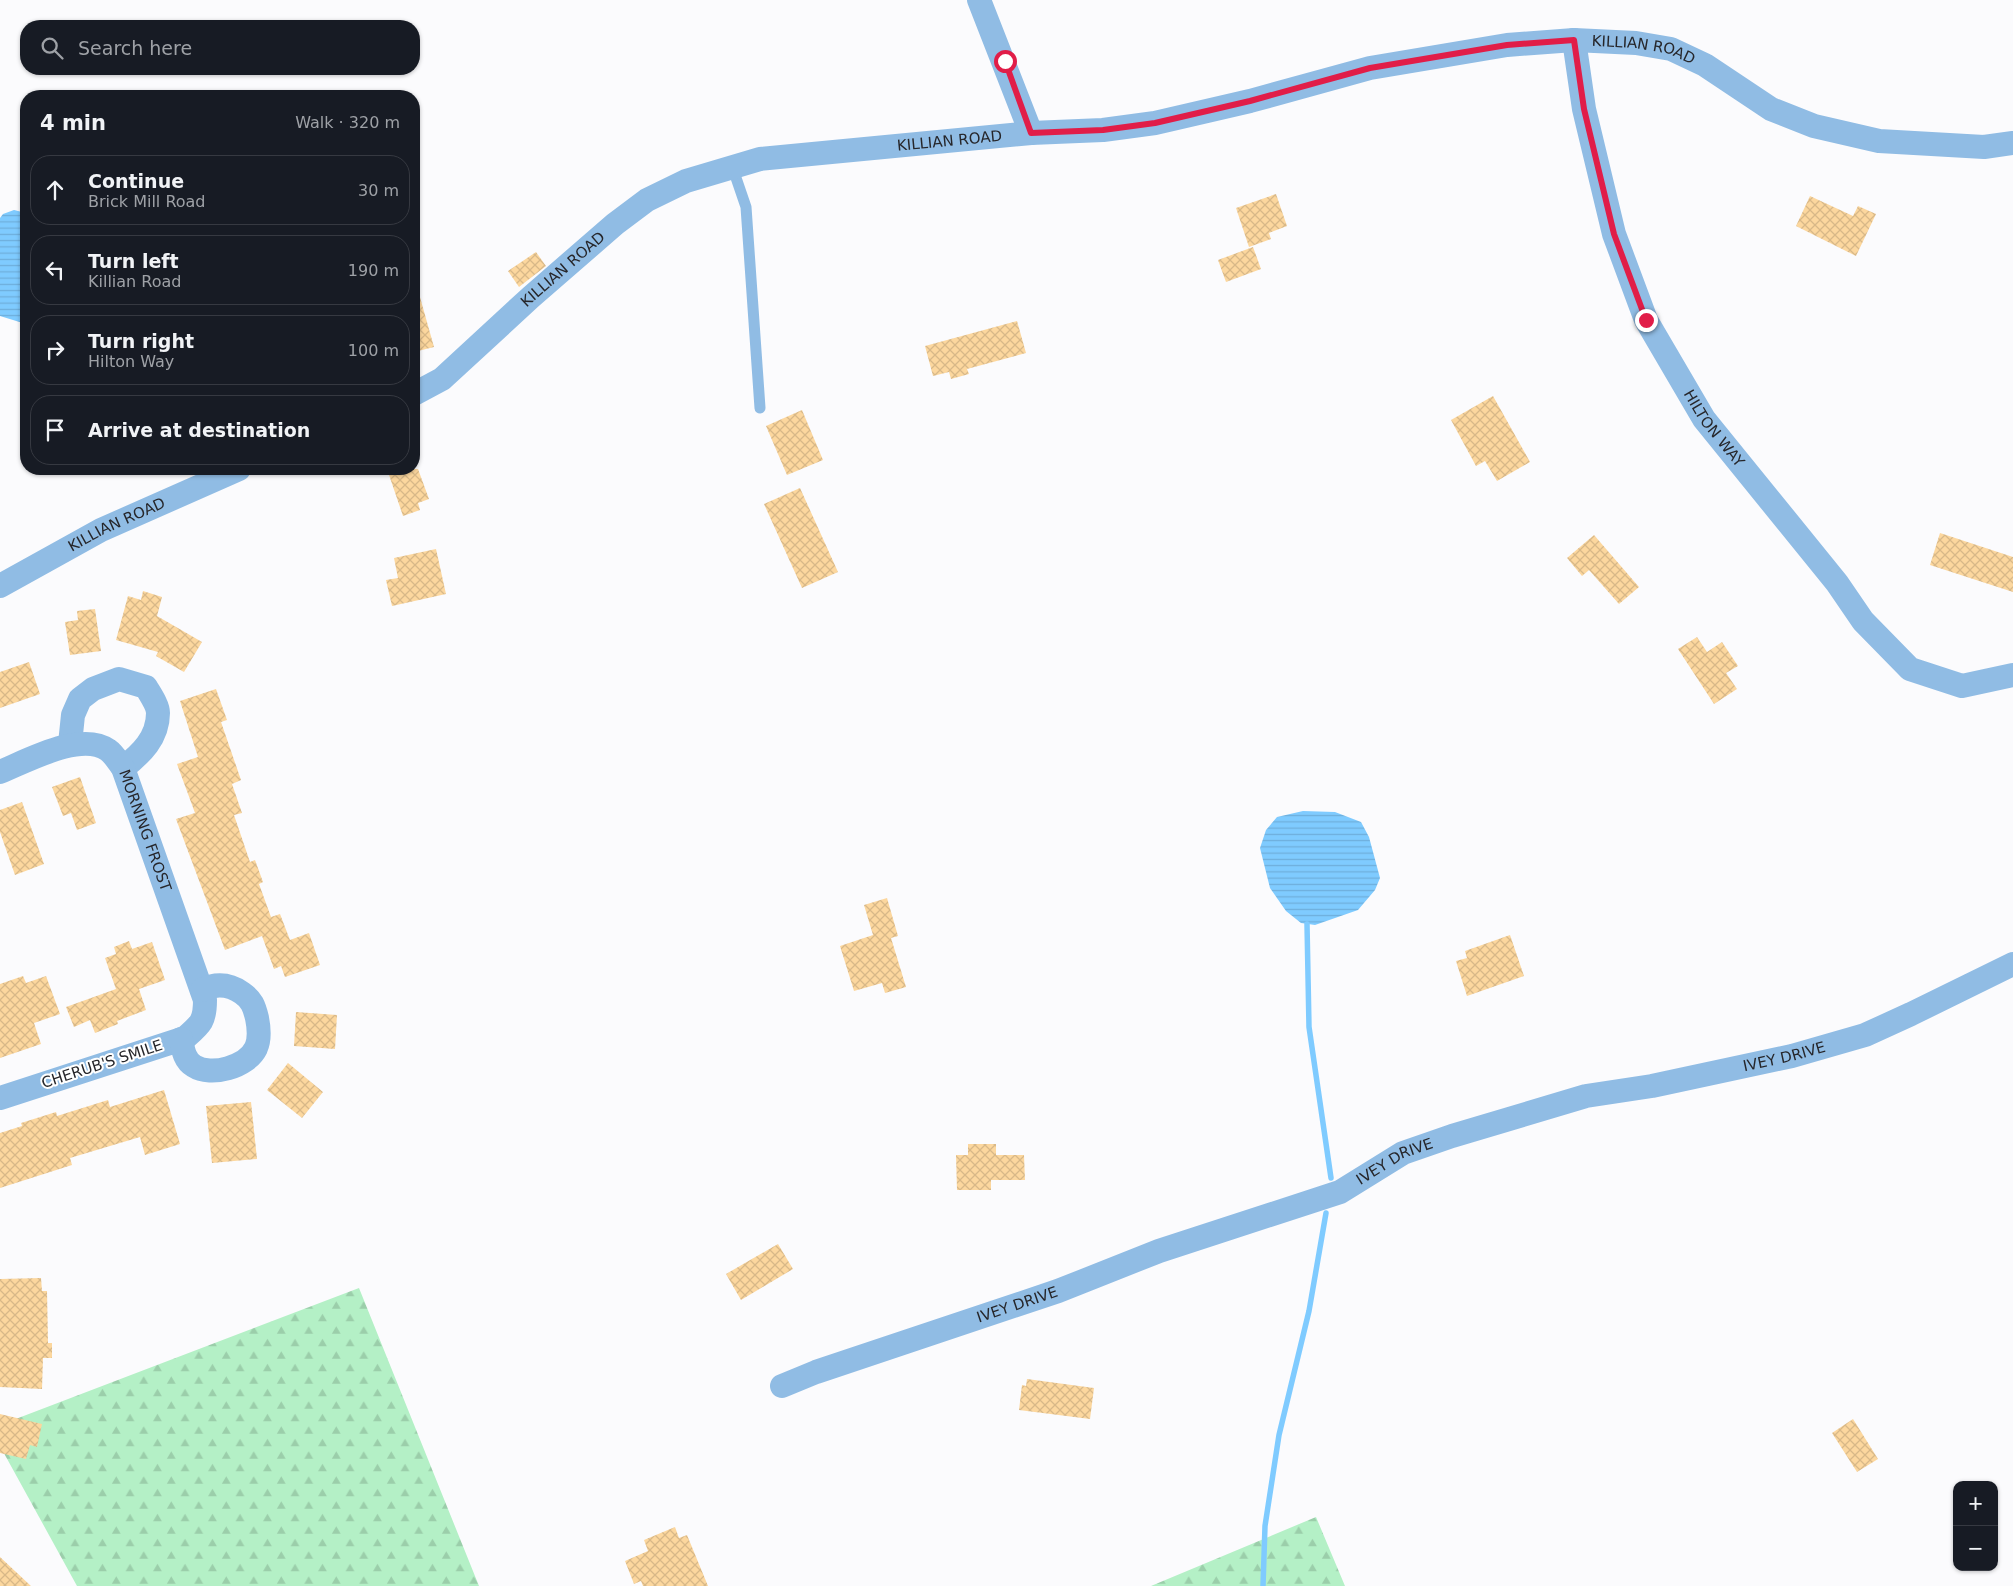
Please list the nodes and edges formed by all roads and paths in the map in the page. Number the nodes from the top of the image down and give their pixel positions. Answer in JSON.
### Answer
{"nodes":[{"id":1,"x":979,"y":0,"type":"edge"},
{"id":2,"x":1574,"y":40,"type":"junction"},
{"id":3,"x":1031,"y":133,"type":"junction"},
{"id":4,"x":2013,"y":143,"type":"edge"},
{"id":5,"x":732,"y":166,"type":"junction"},
{"id":6,"x":420,"y":391,"type":"edge"},
{"id":7,"x":760,"y":408,"type":"dead end"},
{"id":8,"x":225,"y":475,"type":"edge"},
{"id":9,"x":0,"y":586,"type":"edge"},
{"id":10,"x":2013,"y":675,"type":"edge"},
{"id":11,"x":70,"y":744,"type":"junction"},
{"id":12,"x":123,"y":768,"type":"junction"},
{"id":13,"x":0,"y":772,"type":"edge"},
{"id":14,"x":2013,"y":964,"type":"edge"},
{"id":15,"x":202,"y":990,"type":"junction"},
{"id":16,"x":201,"y":1024,"type":"joint"},
{"id":17,"x":181,"y":1039,"type":"junction"},
{"id":18,"x":0,"y":1098,"type":"edge"},
{"id":19,"x":782,"y":1386,"type":"dead end"}],
"edges":[{"from":1,"to":3,"type":"street"},
{"from":2,"to":3,"type":"street","name":"KILLIAN ROAD"},
{"from":2,"to":4,"type":"street","name":"KILLIAN ROAD"},
{"from":2,"to":10,"type":"street","name":"HILTON WAY"},
{"from":3,"to":5,"type":"street","name":"KILLIAN ROAD"},
{"from":5,"to":6,"type":"street","name":"KILLIAN ROAD"},
{"from":5,"to":7,"type":"lane"},
{"from":8,"to":9,"type":"street","name":"KILLIAN ROAD"},
{"from":11,"to":12,"type":"street","name":"MORNING FROST"},
{"from":11,"to":12,"type":"street"},
{"from":11,"to":13,"type":"street","name":"MORNING FROST"},
{"from":12,"to":15,"type":"street","name":"MORNING FROST"},
{"from":14,"to":19,"type":"street","name":"IVEY DRIVE"},
{"from":15,"to":16,"type":"street","name":"MORNING FROST"},
{"from":15,"to":17,"type":"street"},
{"from":16,"to":17,"type":"street","name":"CHERUB'S SMILE"},
{"from":17,"to":18,"type":"street","name":"CHERUB'S SMILE"}]}
